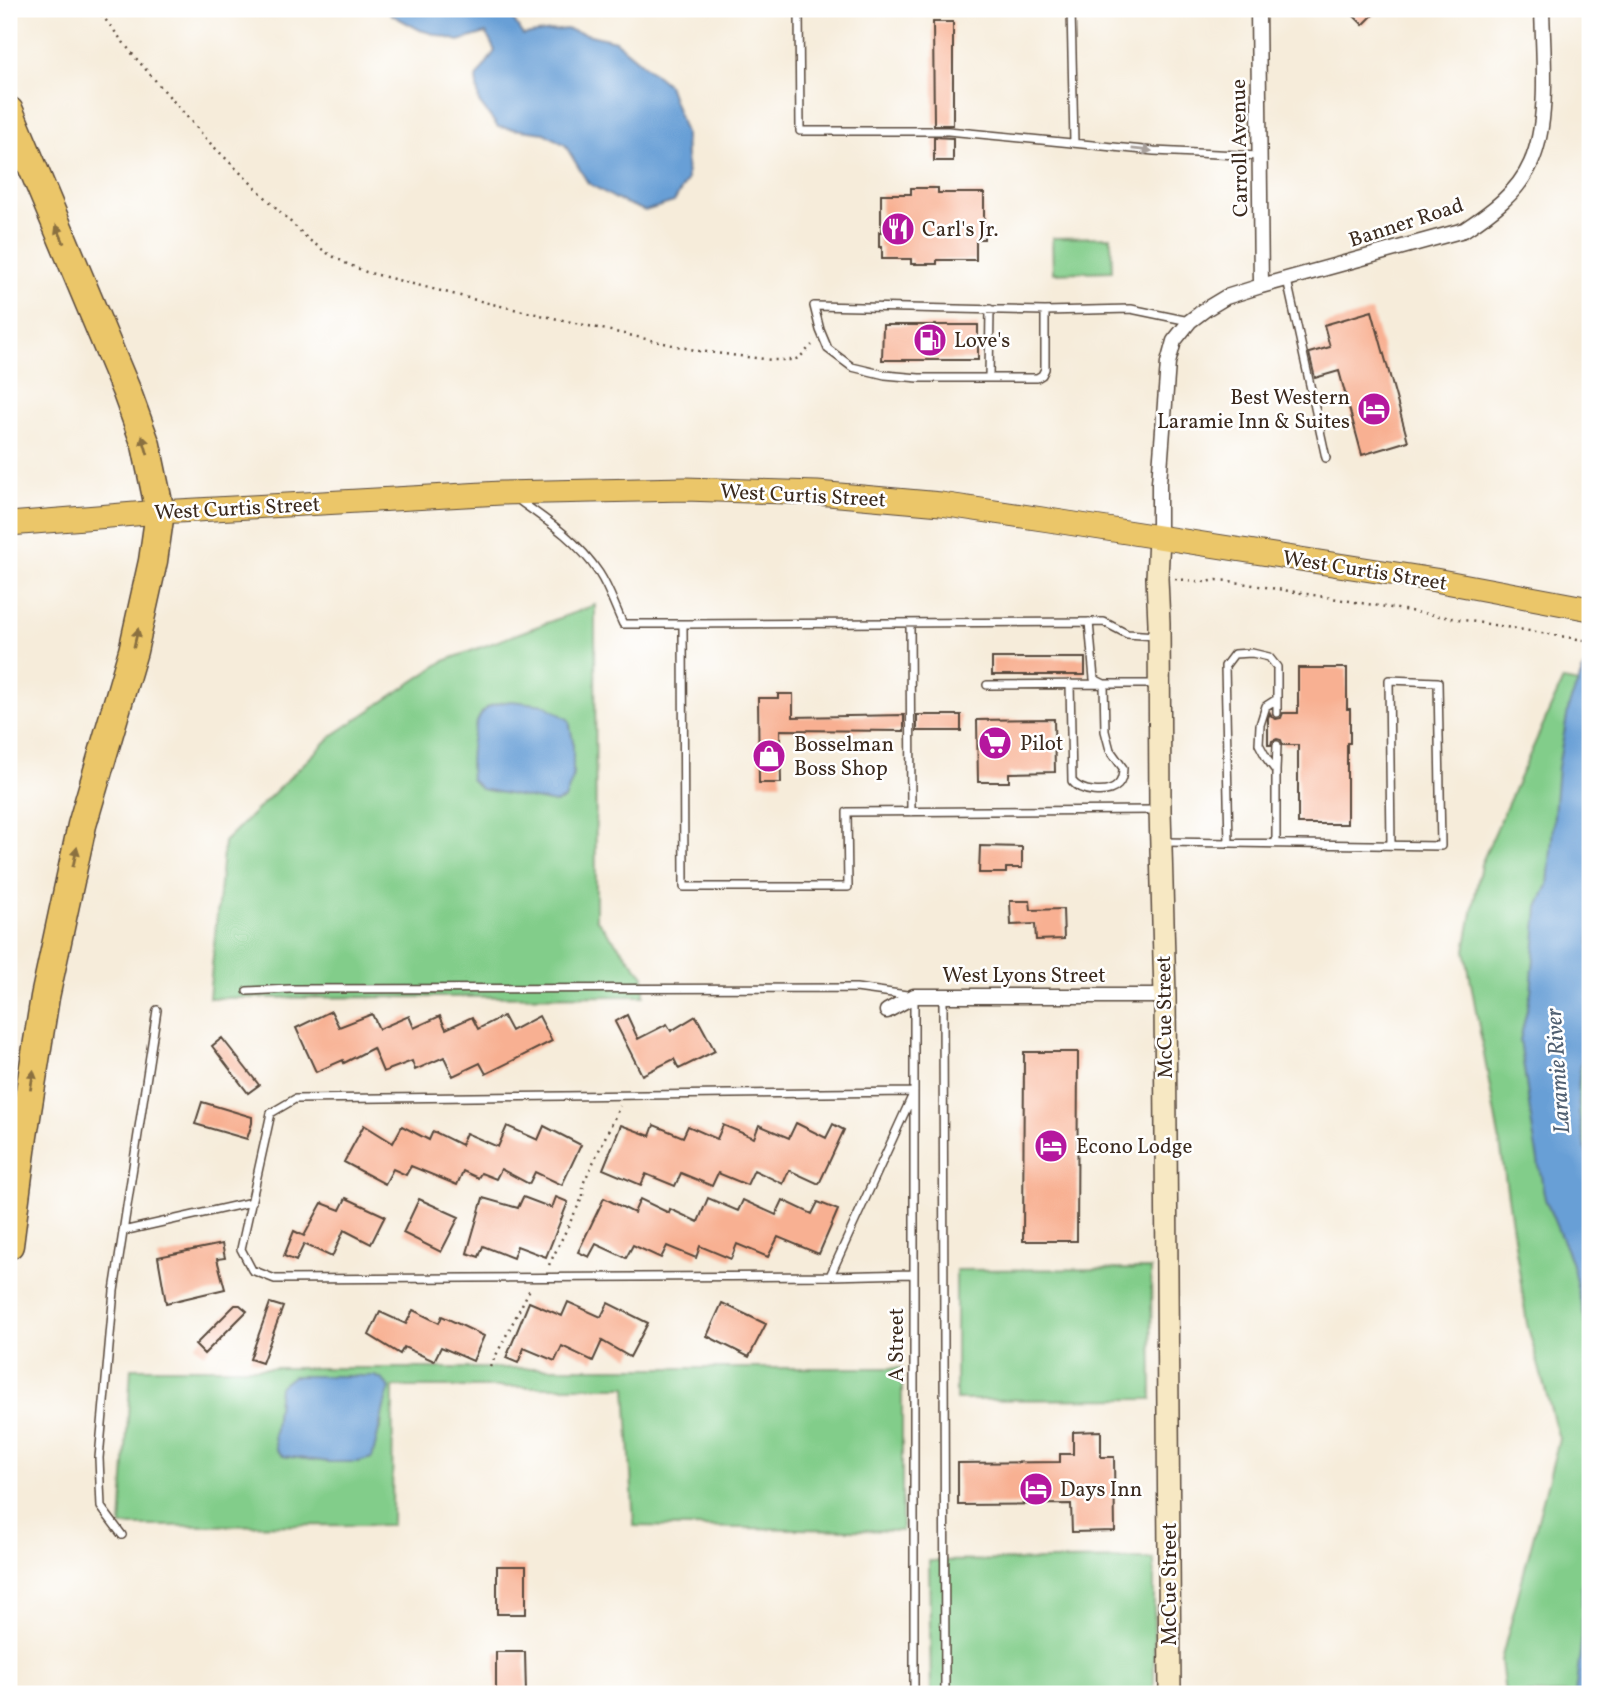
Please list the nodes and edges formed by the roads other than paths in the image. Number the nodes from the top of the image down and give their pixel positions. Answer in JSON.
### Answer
{"nodes":[{"id":1,"x":799,"y":9,"type":"edge"},
{"id":2,"x":1071,"y":9,"type":"edge"},
{"id":3,"x":1258,"y":9,"type":"edge"},
{"id":4,"x":1542,"y":9,"type":"edge"},
{"id":5,"x":9,"y":111,"type":"edge"},
{"id":6,"x":1074,"y":143,"type":"junction"},
{"id":7,"x":1260,"y":156,"type":"junction"},
{"id":8,"x":1287,"y":279,"type":"junction"},
{"id":9,"x":1261,"y":286,"type":"junction"},
{"id":10,"x":990,"y":309,"type":"junction"},
{"id":11,"x":1045,"y":311,"type":"junction"},
{"id":12,"x":1190,"y":321,"type":"junction"},
{"id":13,"x":1174,"y":341,"type":"joint"},
{"id":14,"x":989,"y":377,"type":"junction"},
{"id":15,"x":1326,"y":458,"type":"dead end"},
{"id":16,"x":508,"y":493,"type":"junction"},
{"id":17,"x":160,"y":512,"type":"junction"},
{"id":18,"x":9,"y":524,"type":"edge"},
{"id":19,"x":1159,"y":538,"type":"junction"},
{"id":20,"x":1590,"y":609,"type":"edge"},
{"id":21,"x":1089,"y":622,"type":"junction"},
{"id":22,"x":910,"y":623,"type":"junction"},
{"id":23,"x":683,"y":624,"type":"junction"},
{"id":24,"x":1159,"y":636,"type":"junction"},
{"id":25,"x":1070,"y":684,"type":"junction"},
{"id":26,"x":1104,"y":684,"type":"junction"},
{"id":27,"x":1160,"y":684,"type":"junction"},
{"id":28,"x":986,"y":685,"type":"dead end"},
{"id":29,"x":1277,"y":699,"type":"junction"},
{"id":30,"x":1277,"y":713,"type":"dead end"},
{"id":31,"x":1277,"y":745,"type":"dead end"},
{"id":32,"x":1276,"y":771,"type":"junction"},
{"id":33,"x":1160,"y":810,"type":"junction"},
{"id":34,"x":911,"y":812,"type":"junction"},
{"id":35,"x":1161,"y":842,"type":"junction"},
{"id":36,"x":1229,"y":843,"type":"junction"},
{"id":37,"x":1276,"y":843,"type":"junction"},
{"id":38,"x":1391,"y":845,"type":"junction"},
{"id":39,"x":247,"y":990,"type":"dead end"},
{"id":40,"x":914,"y":996,"type":"junction"},
{"id":41,"x":943,"y":996,"type":"junction"},
{"id":42,"x":1165,"y":996,"type":"junction"},
{"id":43,"x":157,"y":1010,"type":"dead end"},
{"id":44,"x":887,"y":1011,"type":"dead end"},
{"id":45,"x":914,"y":1092,"type":"junction"},
{"id":46,"x":252,"y":1202,"type":"junction"},
{"id":47,"x":123,"y":1231,"type":"junction"},
{"id":48,"x":9,"y":1245,"type":"edge"},
{"id":49,"x":913,"y":1274,"type":"junction"},
{"id":50,"x":830,"y":1276,"type":"junction"},
{"id":51,"x":122,"y":1535,"type":"dead end"},
{"id":52,"x":914,"y":1694,"type":"edge"},
{"id":53,"x":945,"y":1694,"type":"edge"},
{"id":54,"x":1170,"y":1694,"type":"edge"}],
"edges":[{"from":1,"to":6,"type":"lane"},
{"from":2,"to":6,"type":"lane"},
{"from":3,"to":7,"type":"street","name":"Carroll Avenue"},
{"from":4,"to":8,"type":"street","name":"Banner Road"},
{"from":17,"to":5,"type":"highway","one_way":true},
{"from":6,"to":7,"type":"lane","one_way":true},
{"from":7,"to":9,"type":"street","name":"Carroll Avenue"},
{"from":8,"to":9,"type":"street","name":"Banner Road"},
{"from":8,"to":15,"type":"lane"},
{"from":9,"to":12,"type":"street","name":"Banner Road"},
{"from":10,"to":11,"type":"lane"},
{"from":10,"to":14,"type":"lane"},
{"from":10,"to":14,"type":"lane"},
{"from":11,"to":12,"type":"lane"},
{"from":11,"to":14,"type":"lane"},
{"from":12,"to":13,"type":"street","name":"Banner Road"},
{"from":13,"to":19,"type":"street","name":"McCue Street"},
{"from":16,"to":17,"type":"main road","name":"West Curtis Street"},
{"from":16,"to":19,"type":"main road","name":"West Curtis Street"},
{"from":16,"to":23,"type":"lane"},
{"from":17,"to":18,"type":"main road","name":"West Curtis Street"},
{"from":48,"to":17,"type":"highway","one_way":true},
{"from":19,"to":20,"type":"main road","name":"West Curtis Street"},
{"from":19,"to":24,"type":"main road","name":"McCue Street"},
{"from":21,"to":22,"type":"lane"},
{"from":21,"to":24,"type":"lane"},
{"from":21,"to":26,"type":"lane"},
{"from":22,"to":23,"type":"lane"},
{"from":22,"to":34,"type":"lane"},
{"from":23,"to":34,"type":"lane"},
{"from":24,"to":27,"type":"main road","name":"McCue Street"},
{"from":25,"to":26,"type":"lane"},
{"from":25,"to":26,"type":"lane"},
{"from":25,"to":28,"type":"lane"},
{"from":26,"to":27,"type":"lane"},
{"from":27,"to":33,"type":"main road","name":"McCue Street"},
{"from":29,"to":30,"type":"lane"},
{"from":29,"to":32,"type":"lane"},
{"from":29,"to":36,"type":"lane"},
{"from":31,"to":32,"type":"lane"},
{"from":32,"to":37,"type":"lane"},
{"from":33,"to":34,"type":"lane"},
{"from":33,"to":35,"type":"main road","name":"McCue Street"},
{"from":35,"to":36,"type":"lane"},
{"from":35,"to":42,"type":"main road","name":"McCue Street"},
{"from":36,"to":37,"type":"lane"},
{"from":37,"to":38,"type":"lane"},
{"from":38,"to":38,"type":"lane"},
{"from":39,"to":40,"type":"lane"},
{"from":40,"to":41,"type":"street","name":"West Lyons Street"},
{"from":40,"to":44,"type":"street","name":"West Lyons Street"},
{"from":40,"to":45,"type":"lane","name":"A Street"},
{"from":41,"to":42,"type":"street","name":"West Lyons Street"},
{"from":41,"to":53,"type":"lane"},
{"from":42,"to":54,"type":"main road","name":"McCue Street"},
{"from":43,"to":47,"type":"lane"},
{"from":45,"to":46,"type":"lane"},
{"from":45,"to":49,"type":"lane","name":"A Street"},
{"from":45,"to":50,"type":"lane"},
{"from":46,"to":47,"type":"lane"},
{"from":46,"to":50,"type":"lane"},
{"from":47,"to":51,"type":"lane"},
{"from":49,"to":50,"type":"lane"},
{"from":49,"to":52,"type":"lane","name":"A Street"}]}
